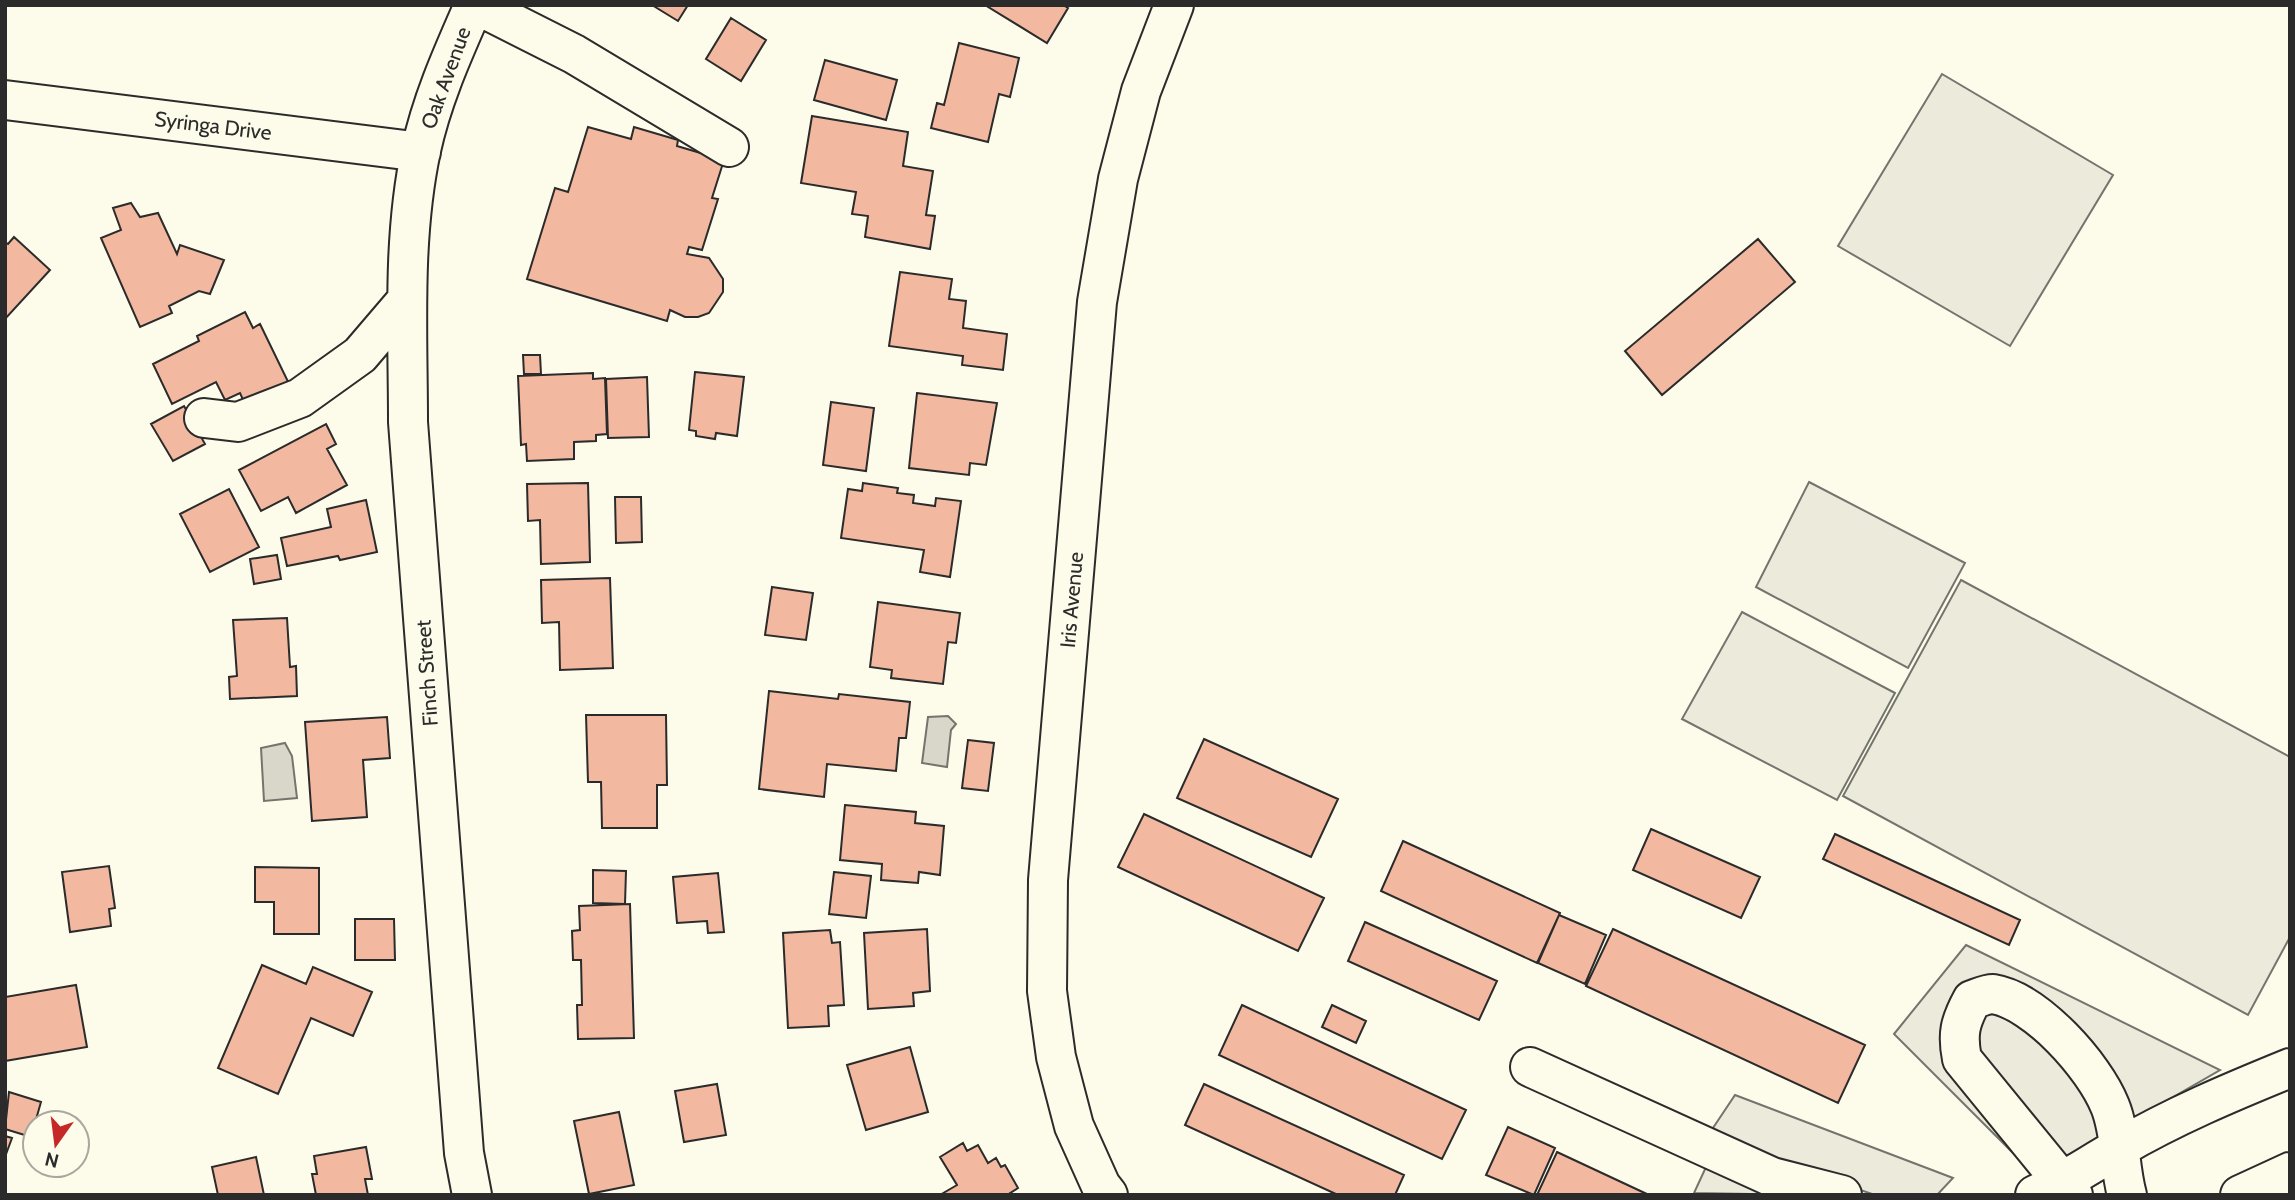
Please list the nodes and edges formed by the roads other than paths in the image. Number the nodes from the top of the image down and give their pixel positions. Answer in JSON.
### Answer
{"nodes":[{"id":1,"x":475,"y":5,"type":"edge"},
{"id":2,"x":1174,"y":5,"type":"edge"},
{"id":3,"x":5,"y":100,"type":"edge"},
{"id":4,"x":729,"y":147,"type":"dead end"},
{"id":5,"x":421,"y":152,"type":"junction"},
{"id":6,"x":407,"y":300,"type":"junction"},
{"id":7,"x":204,"y":418,"type":"dead end"},
{"id":8,"x":1530,"y":1067,"type":"dead end"},
{"id":9,"x":2290,"y":1068,"type":"edge"},
{"id":10,"x":2118,"y":1148,"type":"junction"},
{"id":11,"x":2290,"y":1172,"type":"edge"},
{"id":12,"x":2057,"y":1191,"type":"edge"},
{"id":13,"x":472,"y":1195,"type":"edge"},
{"id":14,"x":1108,"y":1195,"type":"edge"},
{"id":15,"x":1842,"y":1195,"type":"edge"},
{"id":16,"x":2127,"y":1195,"type":"edge"},
{"id":17,"x":2240,"y":1195,"type":"edge"}],
"edges":[{"from":1,"to":4,"type":"street"},
{"from":1,"to":5,"type":"street","name":"Oak Avenue"},
{"from":2,"to":14,"type":"street","name":"Iris Avenue"},
{"from":3,"to":5,"type":"street","name":"Syringa Drive"},
{"from":5,"to":6,"type":"street","name":"Finch Street"},
{"from":6,"to":7,"type":"street"},
{"from":6,"to":13,"type":"street","name":"Finch Street"},
{"from":8,"to":15,"type":"street"},
{"from":9,"to":10,"type":"street"},
{"from":10,"to":12,"type":"street"},
{"from":10,"to":12,"type":"street"},
{"from":10,"to":16,"type":"street"},
{"from":11,"to":17,"type":"street"}]}
